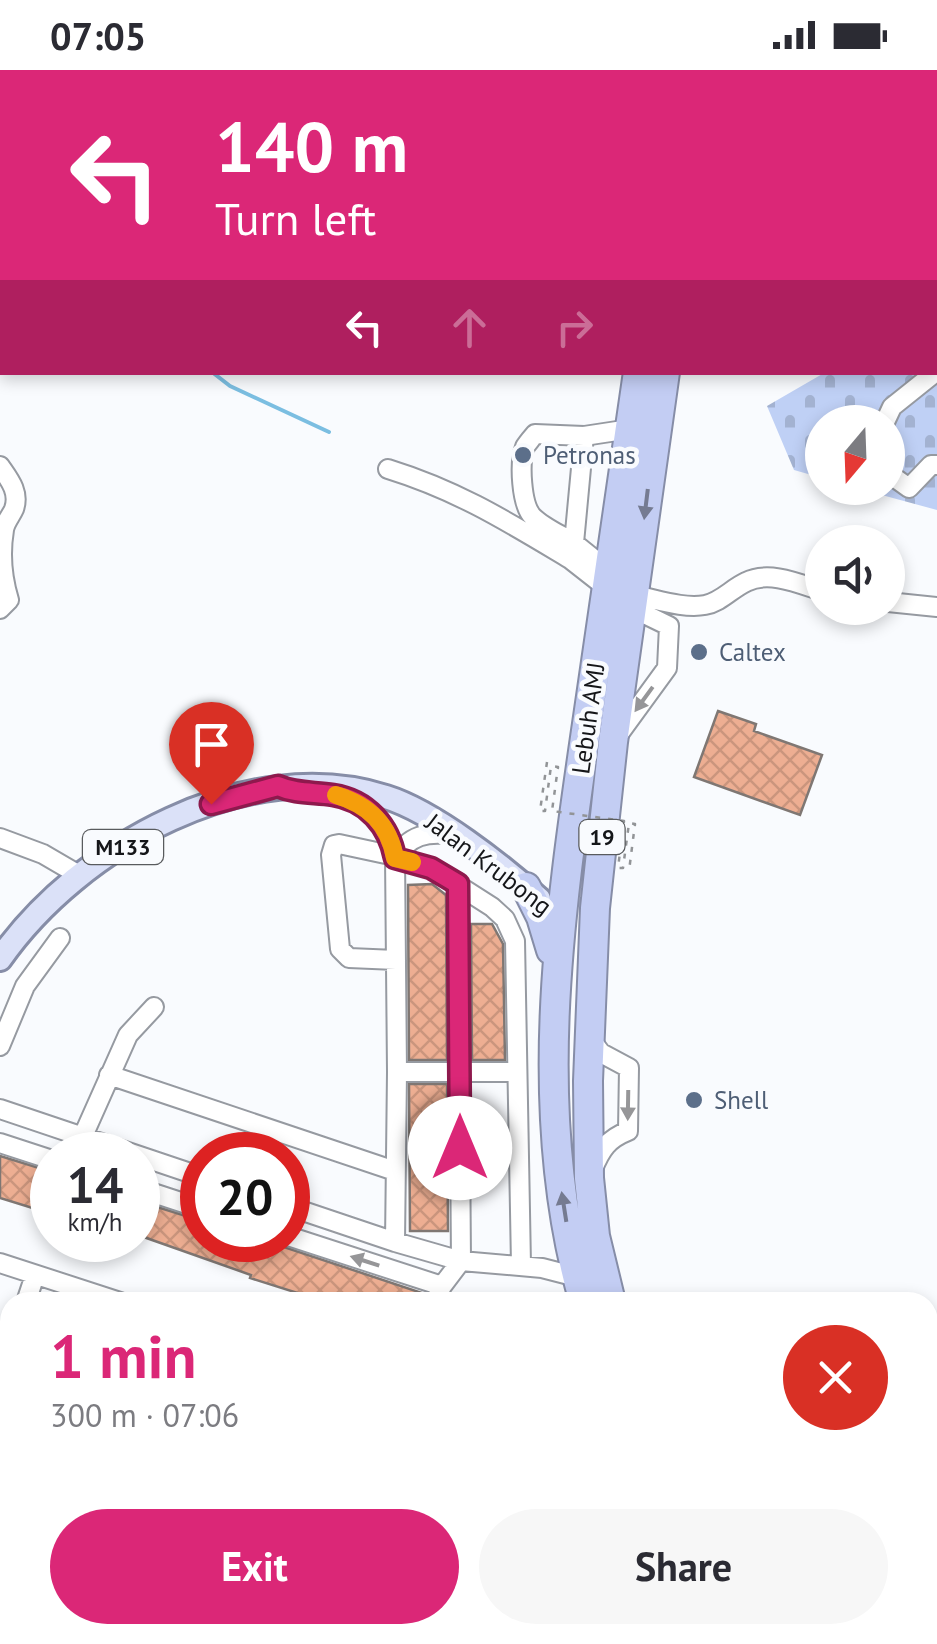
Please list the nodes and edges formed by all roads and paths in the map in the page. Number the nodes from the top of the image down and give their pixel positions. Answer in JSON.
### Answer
{"nodes":[{"id":1,"x":638,"y":375,"type":"edge"},
{"id":2,"x":664,"y":375,"type":"edge"},
{"id":3,"x":932,"y":375,"type":"edge"},
{"id":4,"x":894,"y":405,"type":"edge"},
{"id":5,"x":630,"y":429,"type":"junction"},
{"id":6,"x":584,"y":436,"type":"junction"},
{"id":7,"x":937,"y":465,"type":"edge"},
{"id":8,"x":0,"y":466,"type":"edge"},
{"id":9,"x":388,"y":469,"type":"dead end"},
{"id":10,"x":905,"y":485,"type":"edge"},
{"id":11,"x":572,"y":551,"type":"junction"},
{"id":12,"x":805,"y":586,"type":"edge"},
{"id":13,"x":621,"y":591,"type":"junction"},
{"id":14,"x":905,"y":604,"type":"edge"},
{"id":15,"x":937,"y":607,"type":"edge"},
{"id":16,"x":0,"y":609,"type":"edge"},
{"id":17,"x":614,"y":742,"type":"junction"},
{"id":18,"x":547,"y":762,"type":"dead end"},
{"id":19,"x":278,"y":786,"type":"junction"},
{"id":20,"x":457,"y":835,"type":"junction"},
{"id":21,"x":0,"y":838,"type":"edge"},
{"id":22,"x":395,"y":857,"type":"junction"},
{"id":23,"x":600,"y":858,"type":"junction"},
{"id":24,"x":567,"y":870,"type":"junction"},
{"id":25,"x":628,"y":871,"type":"dead end"},
{"id":26,"x":80,"y":874,"type":"junction"},
{"id":27,"x":458,"y":884,"type":"junction"},
{"id":28,"x":526,"y":887,"type":"junction"},
{"id":29,"x":561,"y":917,"type":"junction"},
{"id":30,"x":60,"y":938,"type":"dead end"},
{"id":31,"x":0,"y":960,"type":"edge"},
{"id":32,"x":396,"y":960,"type":"junction"},
{"id":33,"x":555,"y":1006,"type":"junction"},
{"id":34,"x":154,"y":1007,"type":"dead end"},
{"id":35,"x":589,"y":1036,"type":"junction"},
{"id":36,"x":0,"y":1046,"type":"edge"},
{"id":37,"x":398,"y":1072,"type":"junction"},
{"id":38,"x":460,"y":1072,"type":"junction"},
{"id":39,"x":517,"y":1072,"type":"junction"},
{"id":40,"x":109,"y":1074,"type":"junction"},
{"id":41,"x":0,"y":1109,"type":"edge"},
{"id":42,"x":70,"y":1132,"type":"edge"},
{"id":43,"x":84,"y":1132,"type":"edge"},
{"id":44,"x":0,"y":1143,"type":"edge"},
{"id":45,"x":30,"y":1153,"type":"edge"},
{"id":46,"x":395,"y":1171,"type":"junction"},
{"id":47,"x":589,"y":1178,"type":"junction"},
{"id":48,"x":310,"y":1213,"type":"edge"},
{"id":49,"x":595,"y":1236,"type":"junction"},
{"id":50,"x":395,"y":1242,"type":"junction"},
{"id":51,"x":310,"y":1245,"type":"edge"},
{"id":52,"x":461,"y":1261,"type":"junction"},
{"id":53,"x":0,"y":1264,"type":"edge"},
{"id":54,"x":520,"y":1265,"type":"junction"},
{"id":55,"x":35,"y":1275,"type":"junction"},
{"id":56,"x":580,"y":1290,"type":"edge"},
{"id":57,"x":29,"y":1292,"type":"edge"},
{"id":58,"x":89,"y":1292,"type":"edge"},
{"id":59,"x":433,"y":1292,"type":"edge"},
{"id":60,"x":439,"y":1292,"type":"edge"},
{"id":61,"x":609,"y":1292,"type":"edge"}],
"edges":[{"from":1,"to":5,"type":"highway","name":"Lebuh AMJ","number":"19"},
{"from":2,"to":13,"type":"highway","name":"Lebuh AMJ","number":"19","one_way":true},
{"from":3,"to":4,"type":"street"},
{"from":5,"to":6,"type":"street"},
{"from":5,"to":13,"type":"highway","name":"Lebuh AMJ","number":"19"},
{"from":6,"to":11,"type":"street"},
{"from":6,"to":11,"type":"street"},
{"from":7,"to":10,"type":"street"},
{"from":8,"to":16,"type":"street"},
{"from":9,"to":11,"type":"street"},
{"from":11,"to":13,"type":"street"},
{"from":12,"to":13,"type":"street"},
{"from":13,"to":17,"type":"highway","name":"Lebuh AMJ","number":"19"},
{"from":13,"to":17,"type":"street","one_way":true},
{"from":13,"to":24,"type":"highway","name":"Lebuh AMJ","number":"19"},
{"from":14,"to":15,"type":"street"},
{"from":17,"to":23,"type":"highway","name":"Lebuh AMJ","number":"19"},
{"from":18,"to":25,"type":"path","bridge":true},
{"from":19,"to":20,"type":"main road","name":"Jalan Krubong","number":"M133"},
{"from":19,"to":22,"type":"street"},
{"from":19,"to":26,"type":"main road","name":"Jalan Krubong","number":"M133"},
{"from":20,"to":22,"type":"street"},
{"from":20,"to":28,"type":"main road","name":"Jalan Krubong","number":"M133"},
{"from":21,"to":26,"type":"street"},
{"from":22,"to":27,"type":"street"},
{"from":22,"to":32,"type":"street"},
{"from":22,"to":32,"type":"street"},
{"from":23,"to":29,"type":"highway"},
{"from":23,"to":35,"type":"highway","name":"Lebuh AMJ","number":"19"},
{"from":24,"to":28,"type":"highway"},
{"from":24,"to":29,"type":"highway","name":"Lebuh AMJ","number":"19"},
{"from":26,"to":31,"type":"main road","name":"Jalan Krubong","number":"M133"},
{"from":27,"to":38,"type":"street"},
{"from":27,"to":39,"type":"street"},
{"from":28,"to":29,"type":"main road","name":"Jalan Krubong","number":"M133"},
{"from":28,"to":33,"type":"highway"},
{"from":29,"to":33,"type":"highway","name":"Lebuh AMJ","number":"19"},
{"from":29,"to":49,"type":"highway"},
{"from":30,"to":36,"type":"street"},
{"from":32,"to":37,"type":"street"},
{"from":56,"to":33,"type":"highway","name":"Lebuh AMJ","number":"19","one_way":true},
{"from":34,"to":40,"type":"street"},
{"from":35,"to":47,"type":"highway","name":"Lebuh AMJ","number":"19"},
{"from":35,"to":47,"type":"street","one_way":true},
{"from":37,"to":38,"type":"street"},
{"from":37,"to":46,"type":"street"},
{"from":38,"to":39,"type":"street"},
{"from":38,"to":52,"type":"street"},
{"from":39,"to":54,"type":"street"},
{"from":40,"to":43,"type":"street"},
{"from":40,"to":46,"type":"street"},
{"from":41,"to":42,"type":"street"},
{"from":44,"to":45,"type":"street"},
{"from":46,"to":50,"type":"street"},
{"from":47,"to":49,"type":"highway","name":"Lebuh AMJ","number":"19"},
{"from":48,"to":50,"type":"street"},
{"from":49,"to":61,"type":"highway","name":"Lebuh AMJ","number":"19"},
{"from":50,"to":52,"type":"street"},
{"from":59,"to":51,"type":"street","one_way":true},
{"from":52,"to":54,"type":"street"},
{"from":52,"to":60,"type":"street"},
{"from":53,"to":55,"type":"street"},
{"from":54,"to":56,"type":"street"},
{"from":55,"to":57,"type":"street"},
{"from":55,"to":58,"type":"street"}]}
